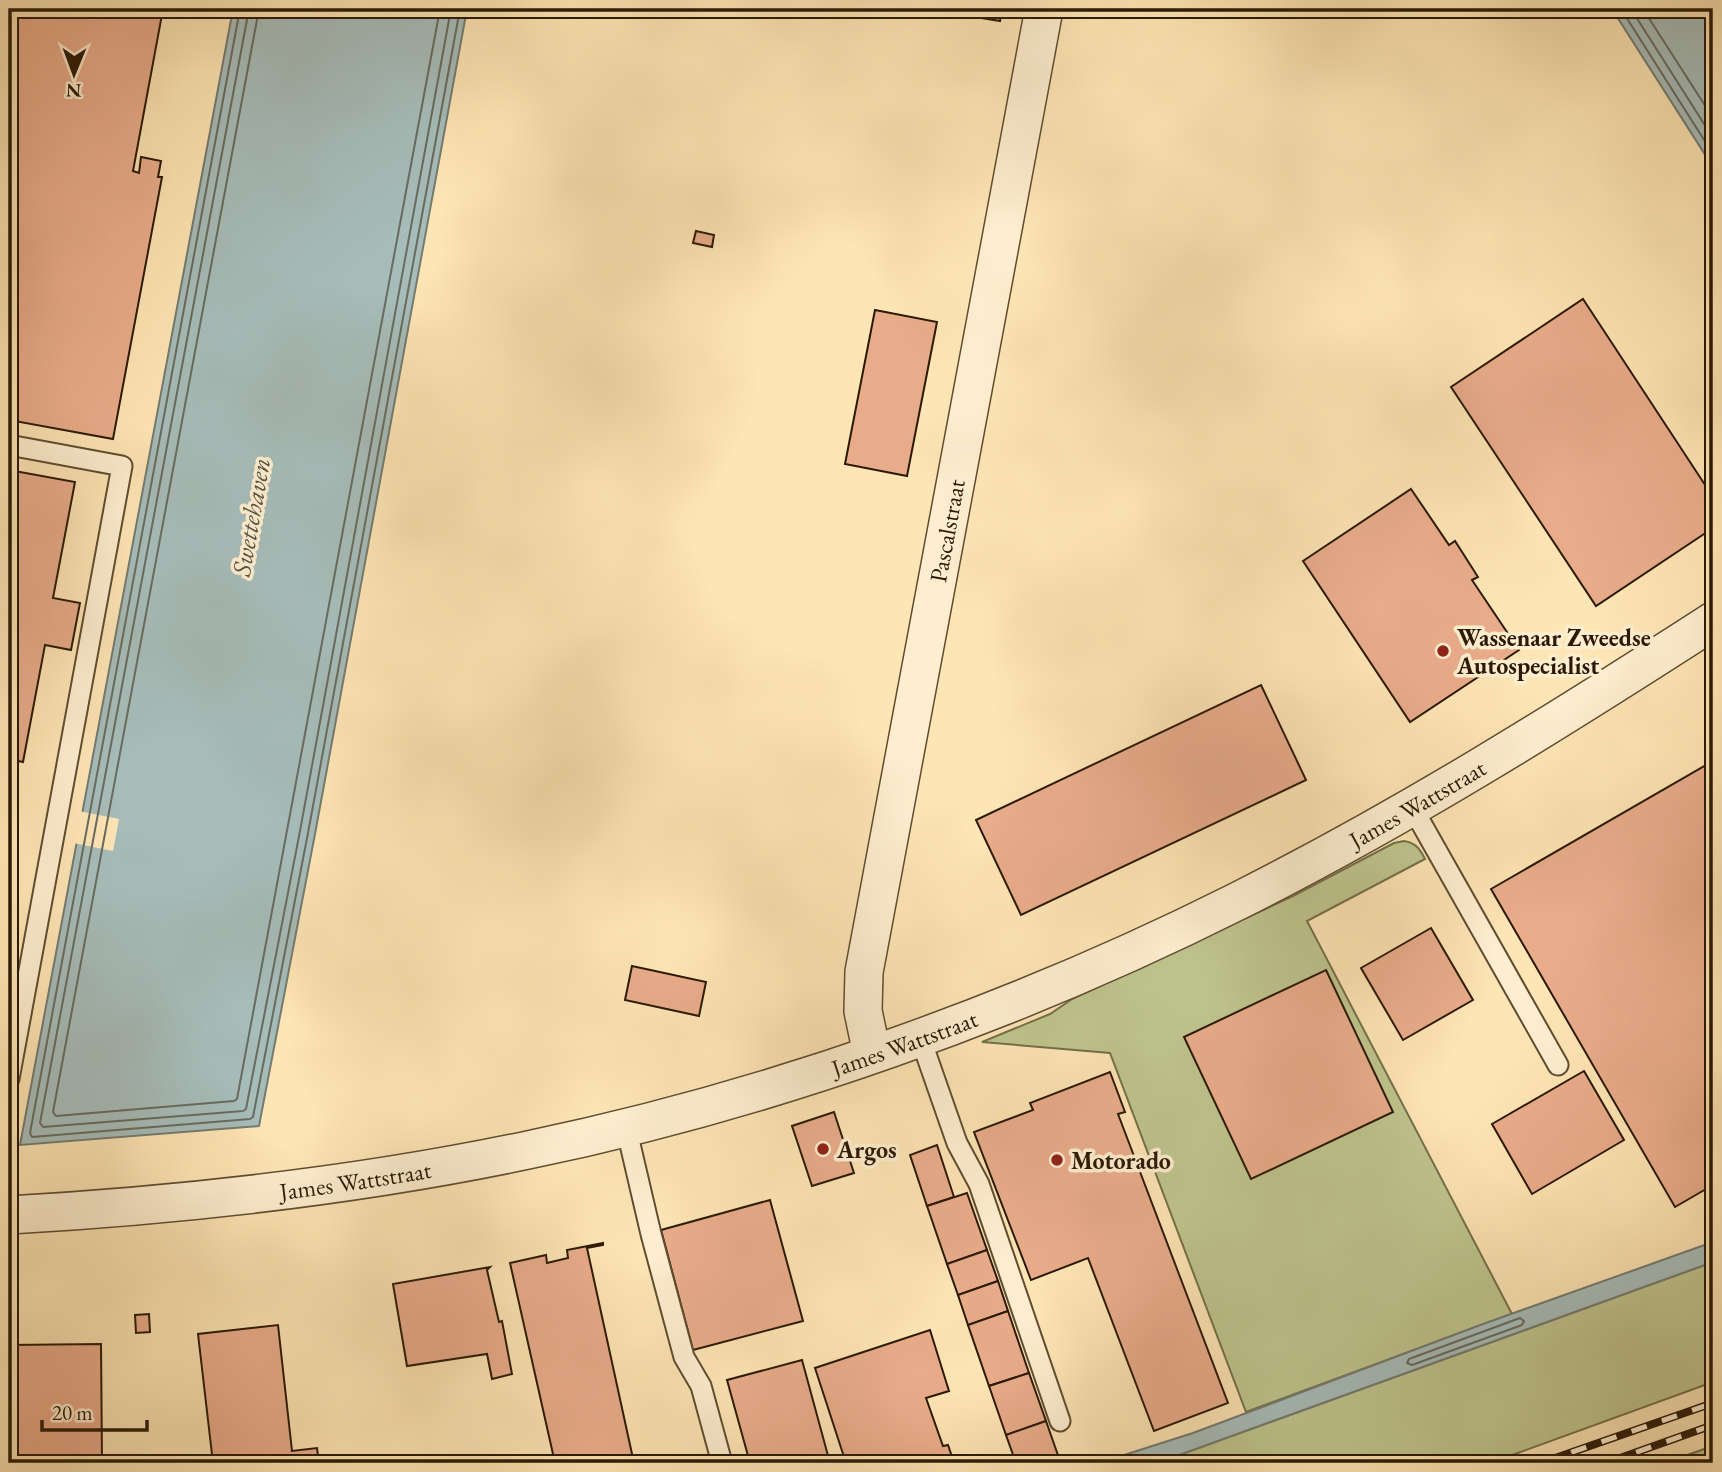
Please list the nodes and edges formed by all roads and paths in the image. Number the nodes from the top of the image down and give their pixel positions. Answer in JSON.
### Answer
{"nodes":[{"id":1,"x":1044,"y":9,"type":"edge"},
{"id":2,"x":9,"y":445,"type":"edge"},
{"id":3,"x":1713,"y":621,"type":"edge"},
{"id":4,"x":1412,"y":807,"type":"junction"},
{"id":5,"x":920,"y":1037,"type":"junction"},
{"id":6,"x":872,"y":1054,"type":"junction"},
{"id":7,"x":1558,"y":1065,"type":"dead end"},
{"id":8,"x":9,"y":1079,"type":"edge"},
{"id":9,"x":626,"y":1127,"type":"junction"},
{"id":10,"x":9,"y":1215,"type":"edge"},
{"id":11,"x":1060,"y":1420,"type":"dead end"},
{"id":12,"x":722,"y":1463,"type":"edge"}],
"edges":[{"from":1,"to":6,"type":"street","name":"Pascalstraat"},
{"from":2,"to":8,"type":"lane"},
{"from":3,"to":4,"type":"street","name":"James Wattstraat"},
{"from":4,"to":5,"type":"street","name":"James Wattstraat"},
{"from":4,"to":7,"type":"lane"},
{"from":5,"to":6,"type":"street","name":"James Wattstraat"},
{"from":5,"to":11,"type":"lane"},
{"from":6,"to":9,"type":"street","name":"James Wattstraat"},
{"from":9,"to":10,"type":"street","name":"James Wattstraat"},
{"from":9,"to":12,"type":"lane"}]}
